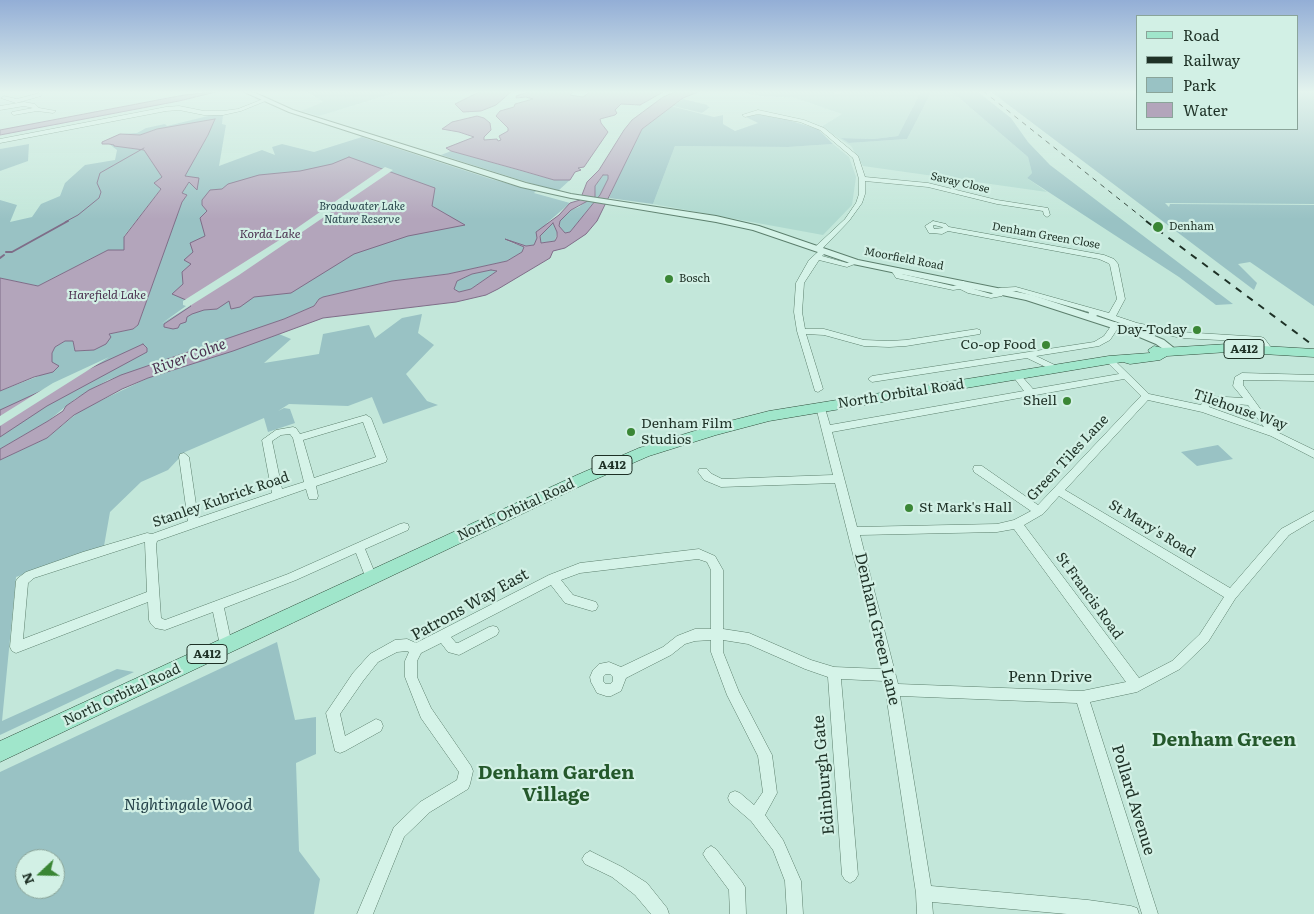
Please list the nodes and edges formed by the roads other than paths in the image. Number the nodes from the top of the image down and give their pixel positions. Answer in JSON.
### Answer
{"nodes":[{"id":1,"x":39,"y":134,"type":"edge"},
{"id":2,"x":362,"y":134,"type":"edge"},
{"id":3,"x":829,"y":134,"type":"edge"},
{"id":4,"x":0,"y":141,"type":"edge"},
{"id":5,"x":862,"y":179,"type":"junction"},
{"id":6,"x":928,"y":185,"type":"junction"},
{"id":7,"x":928,"y":194,"type":"dead end"},
{"id":8,"x":1047,"y":215,"type":"dead end"},
{"id":9,"x":947,"y":229,"type":"dead end"},
{"id":10,"x":819,"y":252,"type":"junction"},
{"id":11,"x":1114,"y":321,"type":"junction"},
{"id":12,"x":800,"y":331,"type":"junction"},
{"id":13,"x":978,"y":332,"type":"dead end"},
{"id":14,"x":1269,"y":350,"type":"junction"},
{"id":15,"x":1168,"y":352,"type":"junction"},
{"id":16,"x":1314,"y":353,"type":"edge"},
{"id":17,"x":1027,"y":354,"type":"junction"},
{"id":18,"x":1109,"y":360,"type":"junction"},
{"id":19,"x":1056,"y":369,"type":"junction"},
{"id":20,"x":1016,"y":375,"type":"junction"},
{"id":21,"x":1126,"y":376,"type":"junction"},
{"id":22,"x":1314,"y":378,"type":"edge"},
{"id":23,"x":872,"y":379,"type":"dead end"},
{"id":24,"x":818,"y":389,"type":"dead end"},
{"id":25,"x":1031,"y":393,"type":"junction"},
{"id":26,"x":1146,"y":396,"type":"junction"},
{"id":27,"x":1251,"y":402,"type":"junction"},
{"id":28,"x":821,"y":407,"type":"junction"},
{"id":29,"x":1204,"y":409,"type":"junction"},
{"id":30,"x":828,"y":429,"type":"junction"},
{"id":31,"x":1274,"y":434,"type":"junction"},
{"id":32,"x":298,"y":438,"type":"junction"},
{"id":33,"x":1314,"y":453,"type":"edge"},
{"id":34,"x":184,"y":457,"type":"dead end"},
{"id":35,"x":978,"y":469,"type":"dead end"},
{"id":36,"x":703,"y":472,"type":"dead end"},
{"id":37,"x":839,"y":479,"type":"junction"},
{"id":38,"x":310,"y":484,"type":"junction"},
{"id":39,"x":1057,"y":490,"type":"junction"},
{"id":40,"x":278,"y":496,"type":"junction"},
{"id":41,"x":314,"y":496,"type":"dead end"},
{"id":42,"x":1039,"y":511,"type":"junction"},
{"id":43,"x":1311,"y":520,"type":"edge"},
{"id":44,"x":194,"y":524,"type":"junction"},
{"id":45,"x":1017,"y":524,"type":"junction"},
{"id":46,"x":404,"y":527,"type":"dead end"},
{"id":47,"x":853,"y":530,"type":"junction"},
{"id":48,"x":152,"y":538,"type":"junction"},
{"id":49,"x":359,"y":546,"type":"junction"},
{"id":50,"x":371,"y":578,"type":"junction"},
{"id":51,"x":553,"y":578,"type":"junction"},
{"id":52,"x":1231,"y":594,"type":"junction"},
{"id":53,"x":154,"y":595,"type":"junction"},
{"id":54,"x":216,"y":605,"type":"junction"},
{"id":55,"x":592,"y":606,"type":"dead end"},
{"id":56,"x":493,"y":631,"type":"dead end"},
{"id":57,"x":718,"y":634,"type":"junction"},
{"id":58,"x":443,"y":636,"type":"junction"},
{"id":59,"x":226,"y":645,"type":"junction"},
{"id":60,"x":417,"y":649,"type":"junction"},
{"id":61,"x":834,"y":673,"type":"junction"},
{"id":62,"x":619,"y":675,"type":"dead end"},
{"id":63,"x":890,"y":675,"type":"junction"},
{"id":64,"x":1137,"y":686,"type":"junction"},
{"id":65,"x":893,"y":690,"type":"junction"},
{"id":66,"x":1082,"y":697,"type":"junction"},
{"id":67,"x":376,"y":726,"type":"dead end"},
{"id":68,"x":0,"y":752,"type":"edge"},
{"id":69,"x":735,"y":798,"type":"dead end"},
{"id":70,"x":756,"y":816,"type":"junction"},
{"id":71,"x":711,"y":854,"type":"dead end"},
{"id":72,"x":590,"y":859,"type":"dead end"},
{"id":73,"x":850,"y":875,"type":"dead end"},
{"id":74,"x":924,"y":893,"type":"junction"},
{"id":75,"x":366,"y":914,"type":"edge"},
{"id":76,"x":661,"y":914,"type":"edge"},
{"id":77,"x":738,"y":914,"type":"edge"},
{"id":78,"x":796,"y":914,"type":"edge"},
{"id":79,"x":925,"y":914,"type":"edge"},
{"id":80,"x":1131,"y":914,"type":"edge"},
{"id":81,"x":1150,"y":914,"type":"edge"}],
"edges":[{"from":1,"to":4,"type":"street"},
{"from":2,"to":10,"type":"street","name":"Moorfield Road"},
{"from":3,"to":5,"type":"street"},
{"from":5,"to":6,"type":"street","name":"Savay Close"},
{"from":5,"to":10,"type":"street"},
{"from":6,"to":7,"type":"street"},
{"from":6,"to":8,"type":"street","name":"Savay Close"},
{"from":9,"to":11,"type":"street","name":"Denham Green Close"},
{"from":10,"to":11,"type":"street","name":"Moorfield Road"},
{"from":10,"to":12,"type":"street"},
{"from":11,"to":14,"type":"street"},
{"from":11,"to":15,"type":"street","name":"Moorfield Road"},
{"from":11,"to":17,"type":"street"},
{"from":12,"to":13,"type":"street"},
{"from":12,"to":24,"type":"street"},
{"from":14,"to":15,"type":"main road","name":"North Orbital Road","number":"A412"},
{"from":14,"to":16,"type":"main road","name":"North Orbital Road","number":"A412"},
{"from":15,"to":18,"type":"main road","name":"North Orbital Road","number":"A412"},
{"from":17,"to":19,"type":"street"},
{"from":17,"to":23,"type":"street"},
{"from":18,"to":19,"type":"main road","name":"North Orbital Road","number":"A412"},
{"from":18,"to":21,"type":"street"},
{"from":19,"to":20,"type":"main road","name":"North Orbital Road","number":"A412"},
{"from":20,"to":25,"type":"street"},
{"from":20,"to":28,"type":"main road","name":"North Orbital Road","number":"A412"},
{"from":21,"to":25,"type":"street"},
{"from":21,"to":26,"type":"street"},
{"from":22,"to":27,"type":"street"},
{"from":25,"to":30,"type":"street"},
{"from":26,"to":29,"type":"street","name":"Tilehouse Way"},
{"from":26,"to":39,"type":"street","name":"Green Tiles Lane"},
{"from":27,"to":29,"type":"street"},
{"from":27,"to":31,"type":"street"},
{"from":28,"to":30,"type":"street","name":"Denham Green Lane"},
{"from":28,"to":50,"type":"main road","name":"North Orbital Road","number":"A412"},
{"from":29,"to":31,"type":"street","name":"Tilehouse Way"},
{"from":30,"to":37,"type":"street","name":"Denham Green Lane"},
{"from":31,"to":33,"type":"street","name":"Tilehouse Way"},
{"from":32,"to":38,"type":"street"},
{"from":32,"to":38,"type":"street","name":"Stanley Kubrick Road"},
{"from":32,"to":40,"type":"street"},
{"from":34,"to":44,"type":"street"},
{"from":35,"to":42,"type":"street"},
{"from":36,"to":37,"type":"street"},
{"from":37,"to":47,"type":"street","name":"Denham Green Lane"},
{"from":38,"to":40,"type":"street","name":"Stanley Kubrick Road"},
{"from":38,"to":41,"type":"street"},
{"from":39,"to":42,"type":"street","name":"Green Tiles Lane"},
{"from":39,"to":52,"type":"street","name":"St Mary's Road"},
{"from":40,"to":44,"type":"street","name":"Stanley Kubrick Road"},
{"from":42,"to":45,"type":"street","name":"Green Tiles Lane"},
{"from":43,"to":52,"type":"street","name":"Penn Drive"},
{"from":44,"to":48,"type":"street","name":"Stanley Kubrick Road"},
{"from":45,"to":47,"type":"street","name":"Green Tiles Lane"},
{"from":45,"to":64,"type":"street","name":"St Francis Road"},
{"from":46,"to":49,"type":"street","name":"Stanley Kubrick Road"},
{"from":47,"to":63,"type":"street","name":"Denham Green Lane"},
{"from":48,"to":53,"type":"street","name":"Stanley Kubrick Road"},
{"from":48,"to":53,"type":"street"},
{"from":49,"to":50,"type":"street"},
{"from":49,"to":54,"type":"street","name":"Stanley Kubrick Road"},
{"from":50,"to":59,"type":"main road","name":"North Orbital Road","number":"A412"},
{"from":51,"to":55,"type":"street"},
{"from":51,"to":57,"type":"street","name":"Patrons Way East"},
{"from":51,"to":58,"type":"street","name":"Patrons Way East"},
{"from":52,"to":64,"type":"street","name":"Penn Drive"},
{"from":53,"to":54,"type":"street","name":"Stanley Kubrick Road"},
{"from":54,"to":59,"type":"street"},
{"from":56,"to":58,"type":"street"},
{"from":57,"to":61,"type":"street"},
{"from":57,"to":62,"type":"street"},
{"from":57,"to":70,"type":"street","name":"Patrons Way East"},
{"from":58,"to":60,"type":"street","name":"Patrons Way East"},
{"from":59,"to":68,"type":"main road","name":"North Orbital Road","number":"A412"},
{"from":60,"to":67,"type":"street"},
{"from":60,"to":75,"type":"street","name":"Patrons Way East"},
{"from":61,"to":63,"type":"street"},
{"from":61,"to":73,"type":"street","name":"Edinburgh Gate"},
{"from":63,"to":65,"type":"street","name":"Denham Green Lane"},
{"from":64,"to":66,"type":"street","name":"Penn Drive"},
{"from":65,"to":66,"type":"street","name":"Penn Drive"},
{"from":65,"to":74,"type":"street","name":"Denham Green Lane"},
{"from":66,"to":81,"type":"street","name":"Pollard Avenue"},
{"from":69,"to":70,"type":"street"},
{"from":70,"to":78,"type":"street"},
{"from":71,"to":77,"type":"street"},
{"from":72,"to":76,"type":"street"},
{"from":74,"to":79,"type":"street","name":"Denham Green Lane"},
{"from":74,"to":80,"type":"street"}]}
